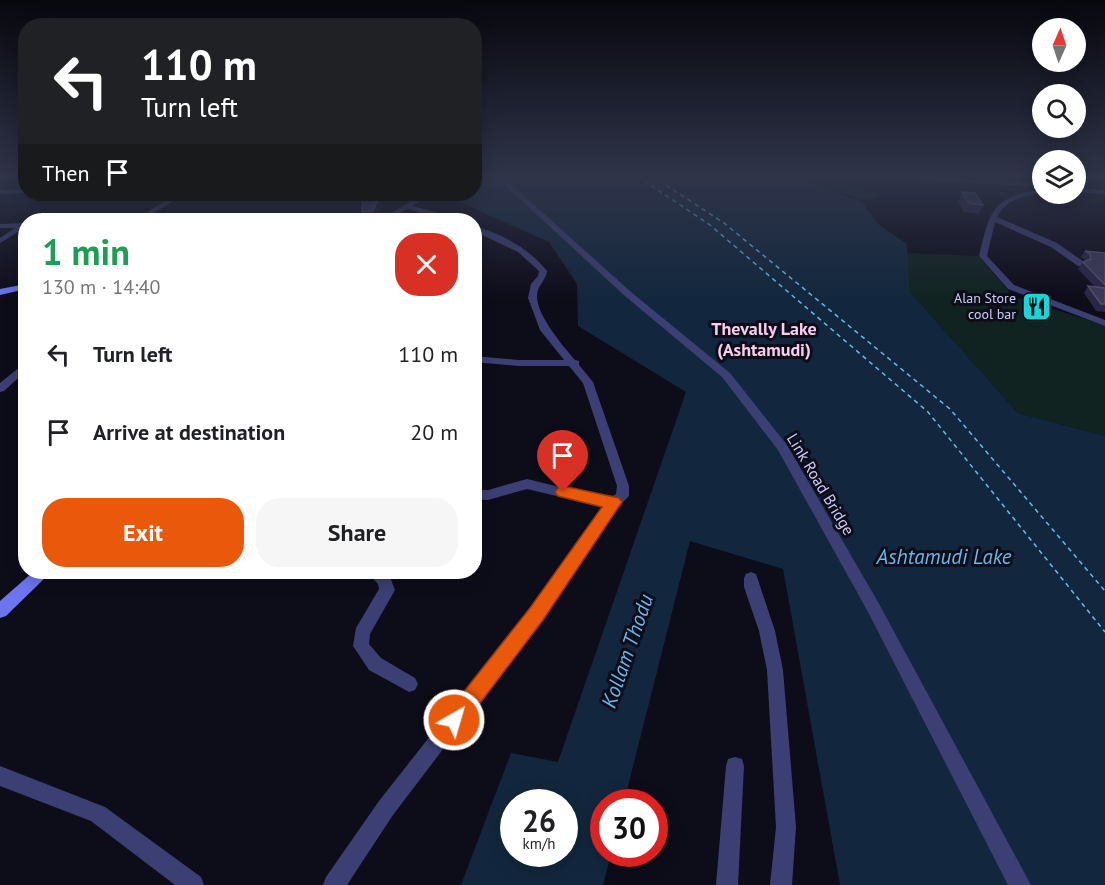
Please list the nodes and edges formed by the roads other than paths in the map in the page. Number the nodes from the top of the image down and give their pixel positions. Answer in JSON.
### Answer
{"nodes":[{"id":1,"x":544,"y":217,"type":"edge"},
{"id":2,"x":992,"y":218,"type":"joint"},
{"id":3,"x":18,"y":225,"type":"edge"},
{"id":4,"x":0,"y":226,"type":"edge"},
{"id":5,"x":18,"y":229,"type":"edge"},
{"id":6,"x":482,"y":232,"type":"edge"},
{"id":7,"x":0,"y":241,"type":"edge"},
{"id":8,"x":1082,"y":264,"type":"edge"},
{"id":9,"x":18,"y":288,"type":"edge"},
{"id":10,"x":0,"y":292,"type":"edge"},
{"id":11,"x":1105,"y":323,"type":"edge"},
{"id":12,"x":482,"y":360,"type":"edge"},
{"id":13,"x":575,"y":363,"type":"junction"},
{"id":14,"x":18,"y":372,"type":"edge"},
{"id":15,"x":0,"y":389,"type":"edge"},
{"id":16,"x":482,"y":495,"type":"edge"},
{"id":17,"x":614,"y":502,"type":"junction"},
{"id":18,"x":751,"y":578,"type":"dead end"},
{"id":19,"x":34,"y":579,"type":"edge"},
{"id":20,"x":383,"y":579,"type":"edge"},
{"id":21,"x":0,"y":611,"type":"edge"},
{"id":22,"x":409,"y":684,"type":"dead end"},
{"id":23,"x":735,"y":766,"type":"dead end"},
{"id":24,"x":0,"y":776,"type":"edge"},
{"id":25,"x":193,"y":885,"type":"edge"},
{"id":26,"x":334,"y":885,"type":"edge"},
{"id":27,"x":727,"y":885,"type":"edge"},
{"id":28,"x":781,"y":885,"type":"edge"},
{"id":29,"x":1020,"y":885,"type":"edge"}],
"edges":[{"from":1,"to":29,"type":"street","name":"Link Road Bridge"},
{"from":2,"to":8,"type":"street"},
{"from":2,"to":11,"type":"street"},
{"from":3,"to":4,"type":"street"},
{"from":5,"to":7,"type":"street"},
{"from":6,"to":13,"type":"street"},
{"from":9,"to":10,"type":"street"},
{"from":12,"to":13,"type":"street"},
{"from":13,"to":17,"type":"street"},
{"from":14,"to":15,"type":"street"},
{"from":16,"to":17,"type":"street"},
{"from":17,"to":26,"type":"street"},
{"from":18,"to":28,"type":"street"},
{"from":19,"to":21,"type":"street"},
{"from":20,"to":22,"type":"street"},
{"from":23,"to":27,"type":"street"},
{"from":24,"to":25,"type":"street"}]}
